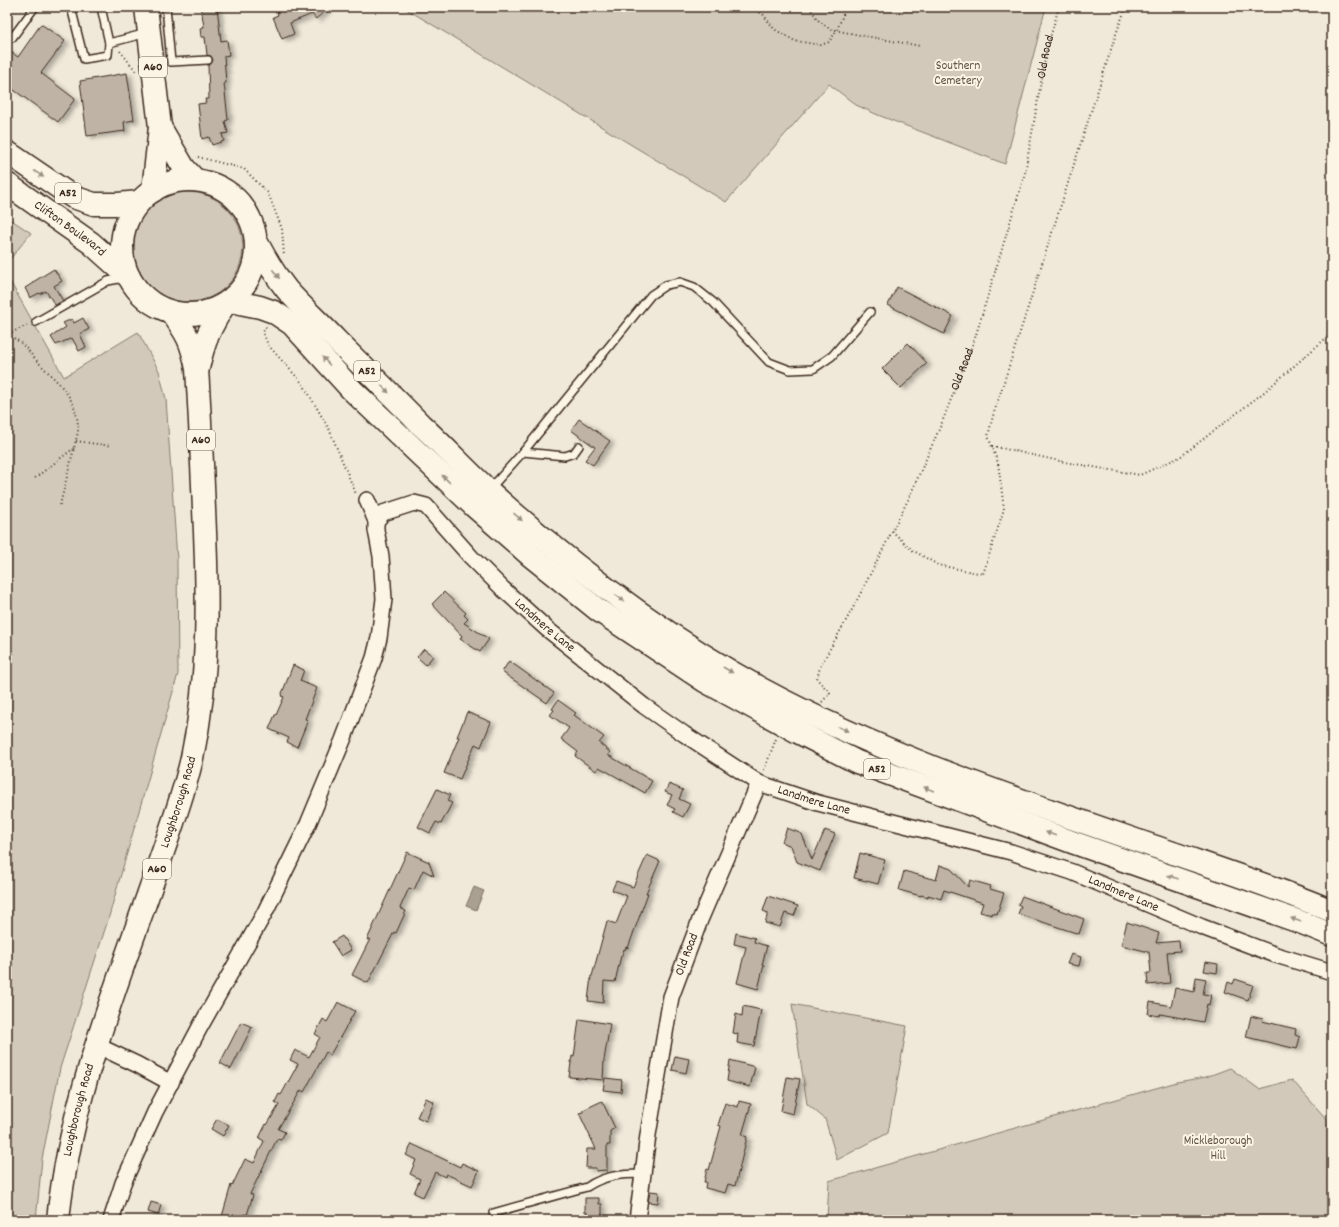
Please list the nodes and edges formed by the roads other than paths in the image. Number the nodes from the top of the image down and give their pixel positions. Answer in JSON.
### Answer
{"nodes":[{"id":1,"x":35,"y":7,"type":"edge"},
{"id":2,"x":71,"y":7,"type":"edge"},
{"id":3,"x":101,"y":7,"type":"edge"},
{"id":4,"x":146,"y":7,"type":"edge"},
{"id":5,"x":166,"y":7,"type":"edge"},
{"id":6,"x":149,"y":33,"type":"junction"},
{"id":7,"x":7,"y":39,"type":"edge"},
{"id":8,"x":109,"y":43,"type":"junction"},
{"id":9,"x":208,"y":60,"type":"dead end"},
{"id":10,"x":160,"y":127,"type":"junction"},
{"id":11,"x":7,"y":152,"type":"edge"},
{"id":12,"x":195,"y":180,"type":"junction"},
{"id":13,"x":7,"y":184,"type":"edge"},
{"id":14,"x":146,"y":197,"type":"junction"},
{"id":15,"x":256,"y":241,"type":"junction"},
{"id":16,"x":129,"y":277,"type":"junction"},
{"id":17,"x":227,"y":302,"type":"junction"},
{"id":18,"x":171,"y":312,"type":"junction"},
{"id":19,"x":870,"y":312,"type":"dead end"},
{"id":20,"x":36,"y":322,"type":"road end"},
{"id":21,"x":197,"y":369,"type":"junction"},
{"id":22,"x":579,"y":446,"type":"dead end"},
{"id":23,"x":523,"y":452,"type":"junction"},
{"id":24,"x":489,"y":491,"type":"junction"},
{"id":25,"x":367,"y":500,"type":"dead end"},
{"id":26,"x":376,"y":521,"type":"junction"},
{"id":27,"x":759,"y":783,"type":"junction"},
{"id":28,"x":1332,"y":911,"type":"edge"},
{"id":29,"x":1332,"y":935,"type":"edge"},
{"id":30,"x":1332,"y":972,"type":"edge"},
{"id":31,"x":96,"y":1045,"type":"junction"},
{"id":32,"x":171,"y":1083,"type":"junction"},
{"id":33,"x":643,"y":1174,"type":"junction"},
{"id":34,"x":493,"y":1213,"type":"dead end"},
{"id":35,"x":58,"y":1220,"type":"edge"},
{"id":36,"x":111,"y":1220,"type":"edge"},
{"id":37,"x":637,"y":1220,"type":"edge"}],
"edges":[{"from":1,"to":7,"type":"lane"},
{"from":2,"to":8,"type":"lane"},
{"from":3,"to":8,"type":"lane"},
{"from":4,"to":6,"type":"main road","number":"A60"},
{"from":5,"to":9,"type":"lane"},
{"from":6,"to":8,"type":"lane"},
{"from":6,"to":10,"type":"main road","number":"A60"},
{"from":10,"to":12,"type":"main road","number":"A60"},
{"from":10,"to":14,"type":"main road","number":"A60"},
{"from":11,"to":14,"type":"main road","name":"Clifton Boulevard","number":"A52","one_way":true},
{"from":12,"to":14,"type":"main road","number":"A52"},
{"from":12,"to":15,"type":"main road","number":"A52"},
{"from":13,"to":16,"type":"main road","name":"Clifton Boulevard","number":"A52"},
{"from":14,"to":16,"type":"main road","number":"A52"},
{"from":15,"to":17,"type":"main road","number":"A52"},
{"from":15,"to":24,"type":"main road","number":"A52","one_way":true},
{"from":16,"to":18,"type":"main road","number":"A52"},
{"from":16,"to":20,"type":"lane"},
{"from":17,"to":18,"type":"main road","number":"A52"},
{"from":17,"to":21,"type":"main road","name":"Loughborough Road","number":"A60"},
{"from":29,"to":17,"type":"main road","number":"A52","one_way":true},
{"from":18,"to":21,"type":"main road","name":"Loughborough Road","number":"A60"},
{"from":19,"to":23,"type":"lane"},
{"from":21,"to":31,"type":"main road","name":"Loughborough Road","number":"A60"},
{"from":22,"to":23,"type":"lane"},
{"from":23,"to":24,"type":"lane"},
{"from":24,"to":28,"type":"main road","number":"A52","one_way":true},
{"from":25,"to":26,"type":"street"},
{"from":26,"to":27,"type":"street","name":"Landmere Lane"},
{"from":26,"to":32,"type":"street"},
{"from":27,"to":30,"type":"street","name":"Landmere Lane"},
{"from":27,"to":33,"type":"street","name":"Old Road"},
{"from":31,"to":32,"type":"street"},
{"from":31,"to":35,"type":"main road","name":"Loughborough Road","number":"A60"},
{"from":32,"to":36,"type":"street"},
{"from":33,"to":34,"type":"lane"},
{"from":33,"to":37,"type":"street","name":"Old Road"}]}
